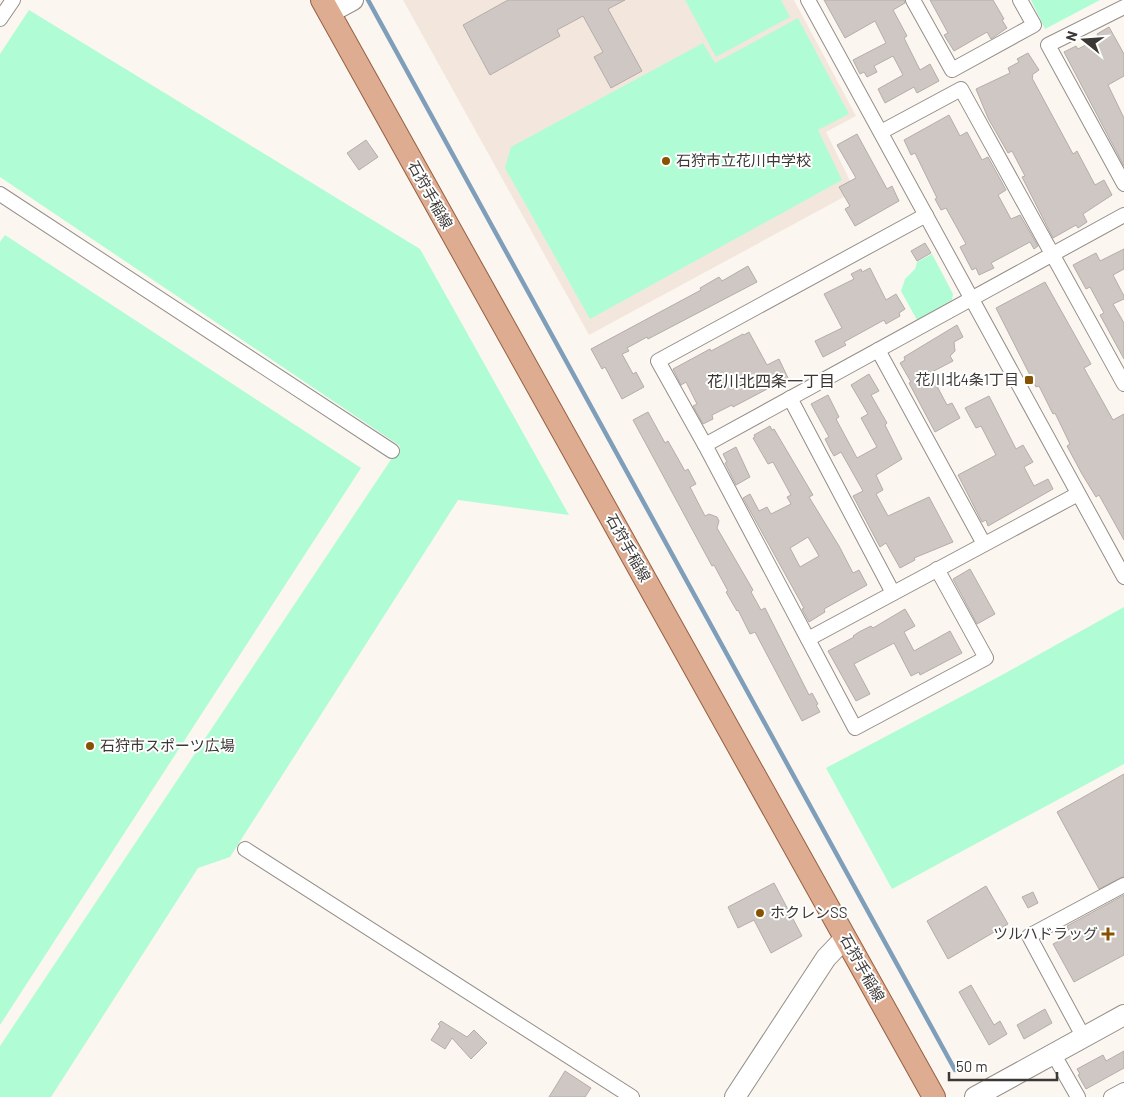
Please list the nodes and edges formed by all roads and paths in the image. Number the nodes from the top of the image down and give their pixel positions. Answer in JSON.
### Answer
{"nodes":[{"id":1,"x":13,"y":0,"type":"edge"},
{"id":2,"x":353,"y":0,"type":"edge"},
{"id":3,"x":808,"y":0,"type":"edge"},
{"id":4,"x":913,"y":0,"type":"edge"},
{"id":5,"x":1020,"y":0,"type":"edge"},
{"id":6,"x":325,"y":6,"type":"edge"},
{"id":7,"x":1124,"y":7,"type":"edge"},
{"id":8,"x":0,"y":20,"type":"edge"},
{"id":9,"x":881,"y":132,"type":"junction"},
{"id":10,"x":1124,"y":184,"type":"edge"},
{"id":11,"x":0,"y":194,"type":"edge"},
{"id":12,"x":926,"y":215,"type":"junction"},
{"id":13,"x":1124,"y":216,"type":"edge"},
{"id":14,"x":1052,"y":255,"type":"junction"},
{"id":15,"x":972,"y":298,"type":"junction"},
{"id":16,"x":878,"y":350,"type":"junction"},
{"id":17,"x":1124,"y":384,"type":"edge"},
{"id":18,"x":790,"y":398,"type":"junction"},
{"id":19,"x":705,"y":445,"type":"junction"},
{"id":20,"x":392,"y":451,"type":"dead end"},
{"id":21,"x":1078,"y":494,"type":"junction"},
{"id":22,"x":984,"y":544,"type":"junction"},
{"id":23,"x":937,"y":569,"type":"junction"},
{"id":24,"x":1124,"y":577,"type":"edge"},
{"id":25,"x":894,"y":593,"type":"junction"},
{"id":26,"x":808,"y":640,"type":"junction"},
{"id":27,"x":245,"y":849,"type":"dead end"},
{"id":28,"x":1124,"y":885,"type":"edge"},
{"id":29,"x":846,"y":938,"type":"junction"},
{"id":30,"x":1124,"y":1015,"type":"edge"},
{"id":31,"x":1084,"y":1038,"type":"junction"},
{"id":32,"x":1054,"y":1055,"type":"junction"},
{"id":33,"x":1124,"y":1090,"type":"edge"},
{"id":34,"x":632,"y":1097,"type":"edge"},
{"id":35,"x":735,"y":1097,"type":"edge"},
{"id":36,"x":934,"y":1097,"type":"edge"},
{"id":37,"x":975,"y":1097,"type":"edge"},
{"id":38,"x":1078,"y":1097,"type":"edge"},
{"id":39,"x":1111,"y":1097,"type":"edge"}],
"edges":[{"from":1,"to":8,"type":"street"},
{"from":2,"to":6,"type":"street"},
{"from":3,"to":9,"type":"street"},
{"from":4,"to":5,"type":"street"},
{"from":6,"to":29,"type":"main road","name":"石狩手稲線"},
{"from":7,"to":10,"type":"street"},
{"from":9,"to":12,"type":"street"},
{"from":9,"to":14,"type":"street"},
{"from":11,"to":20,"type":"street"},
{"from":12,"to":15,"type":"street"},
{"from":12,"to":19,"type":"street"},
{"from":13,"to":14,"type":"street"},
{"from":14,"to":15,"type":"street"},
{"from":14,"to":17,"type":"street"},
{"from":15,"to":16,"type":"street"},
{"from":15,"to":21,"type":"street"},
{"from":16,"to":18,"type":"street"},
{"from":16,"to":22,"type":"street"},
{"from":18,"to":19,"type":"street"},
{"from":18,"to":25,"type":"street"},
{"from":19,"to":26,"type":"street"},
{"from":21,"to":22,"type":"street"},
{"from":21,"to":24,"type":"street"},
{"from":22,"to":23,"type":"street"},
{"from":23,"to":25,"type":"street"},
{"from":23,"to":26,"type":"street"},
{"from":25,"to":26,"type":"street"},
{"from":27,"to":34,"type":"street"},
{"from":28,"to":31,"type":"street"},
{"from":29,"to":35,"type":"street"},
{"from":29,"to":36,"type":"main road","name":"石狩手稲線"},
{"from":30,"to":31,"type":"street"},
{"from":31,"to":32,"type":"street"},
{"from":32,"to":37,"type":"street"},
{"from":32,"to":38,"type":"street"},
{"from":33,"to":39,"type":"street"}]}
